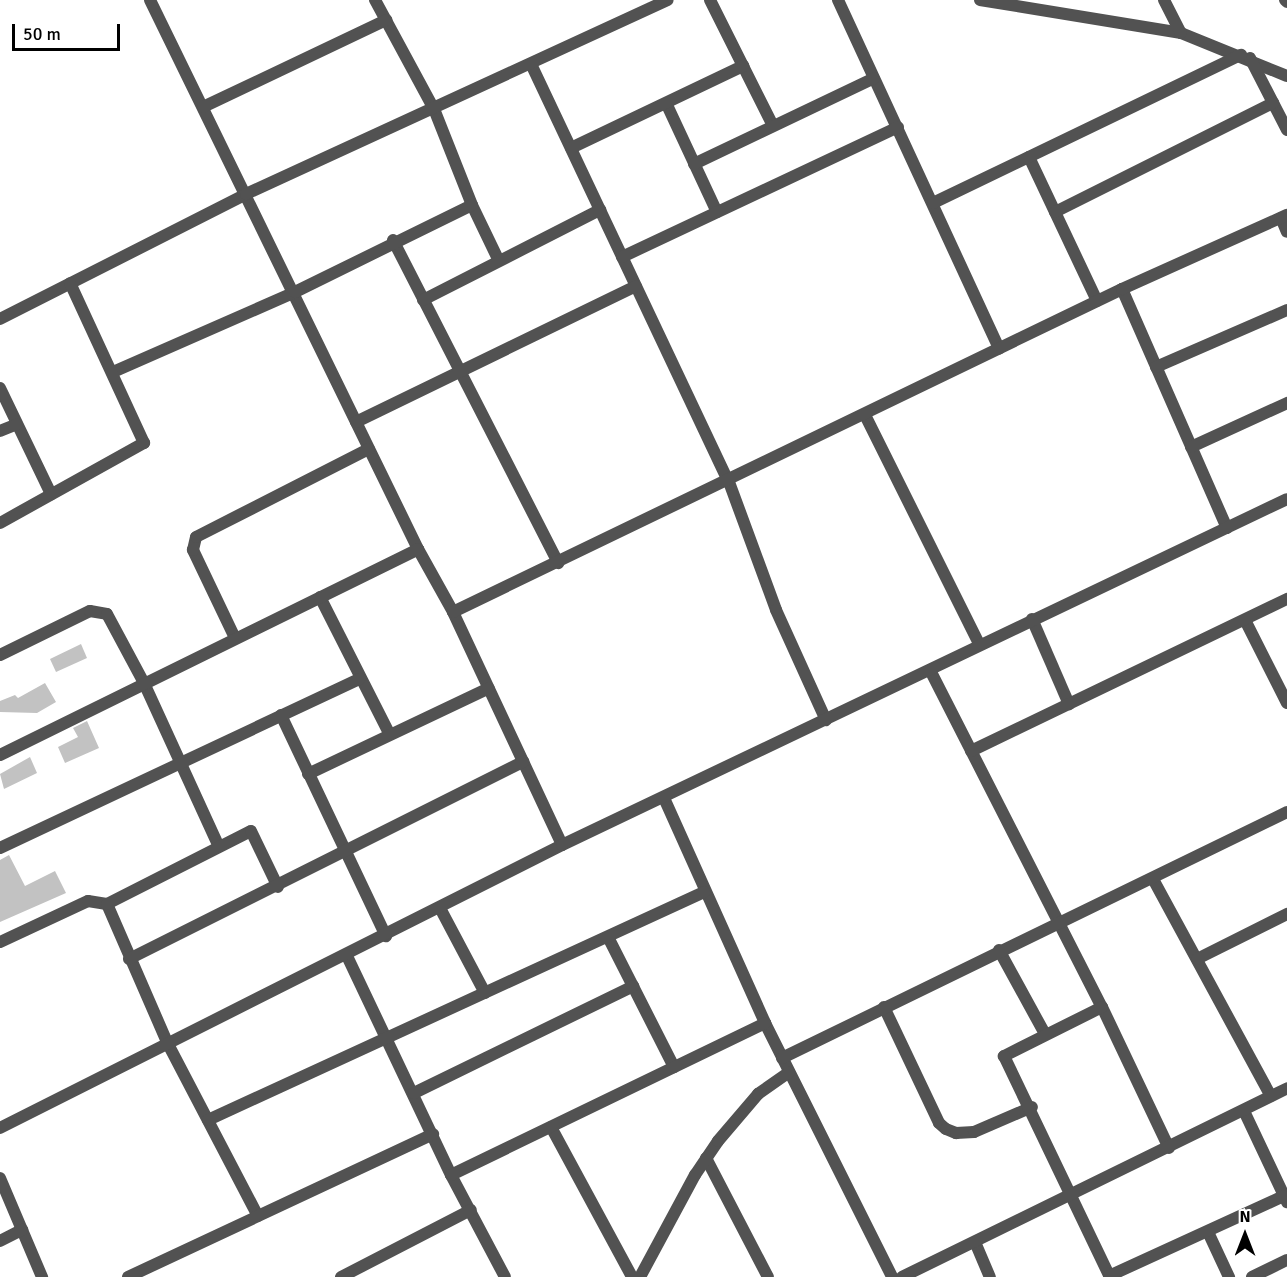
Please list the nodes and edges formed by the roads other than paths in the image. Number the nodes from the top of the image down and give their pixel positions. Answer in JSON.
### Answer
{"nodes":[{"id":1,"x":150,"y":0,"type":"edge"},
{"id":2,"x":375,"y":0,"type":"edge"},
{"id":3,"x":667,"y":0,"type":"edge"},
{"id":4,"x":710,"y":0,"type":"edge"},
{"id":5,"x":838,"y":0,"type":"edge"},
{"id":6,"x":980,"y":0,"type":"edge"},
{"id":7,"x":1164,"y":0,"type":"edge"},
{"id":8,"x":1053,"y":5,"type":"edge"},
{"id":9,"x":386,"y":20,"type":"junction"},
{"id":10,"x":1181,"y":33,"type":"junction"},
{"id":11,"x":1245,"y":57,"type":"junction"},
{"id":12,"x":531,"y":64,"type":"junction"},
{"id":13,"x":743,"y":66,"type":"junction"},
{"id":14,"x":1287,"y":76,"type":"edge"},
{"id":15,"x":874,"y":78,"type":"junction"},
{"id":16,"x":1273,"y":103,"type":"junction"},
{"id":17,"x":667,"y":105,"type":"junction"},
{"id":18,"x":203,"y":107,"type":"junction"},
{"id":19,"x":434,"y":109,"type":"junction"},
{"id":20,"x":772,"y":124,"type":"junction"},
{"id":21,"x":898,"y":127,"type":"junction"},
{"id":22,"x":1287,"y":130,"type":"edge"},
{"id":23,"x":571,"y":148,"type":"junction"},
{"id":24,"x":1029,"y":157,"type":"junction"},
{"id":25,"x":694,"y":164,"type":"junction"},
{"id":26,"x":246,"y":194,"type":"junction"},
{"id":27,"x":933,"y":203,"type":"junction"},
{"id":28,"x":472,"y":205,"type":"junction"},
{"id":29,"x":600,"y":210,"type":"junction"},
{"id":30,"x":717,"y":212,"type":"junction"},
{"id":31,"x":1055,"y":212,"type":"junction"},
{"id":32,"x":1284,"y":217,"type":"edge"},
{"id":33,"x":1287,"y":232,"type":"edge"},
{"id":34,"x":393,"y":240,"type":"junction"},
{"id":35,"x":622,"y":257,"type":"junction"},
{"id":36,"x":498,"y":259,"type":"junction"},
{"id":37,"x":70,"y":283,"type":"junction"},
{"id":38,"x":636,"y":286,"type":"junction"},
{"id":39,"x":1122,"y":289,"type":"junction"},
{"id":40,"x":295,"y":292,"type":"junction"},
{"id":41,"x":423,"y":300,"type":"junction"},
{"id":42,"x":1097,"y":301,"type":"junction"},
{"id":43,"x":1287,"y":310,"type":"edge"},
{"id":44,"x":0,"y":319,"type":"edge"},
{"id":45,"x":999,"y":350,"type":"junction"},
{"id":46,"x":1156,"y":367,"type":"junction"},
{"id":47,"x":113,"y":372,"type":"junction"},
{"id":48,"x":459,"y":372,"type":"junction"},
{"id":49,"x":0,"y":388,"type":"edge"},
{"id":50,"x":1287,"y":403,"type":"edge"},
{"id":51,"x":865,"y":415,"type":"junction"},
{"id":52,"x":356,"y":422,"type":"junction"},
{"id":53,"x":17,"y":424,"type":"junction"},
{"id":54,"x":0,"y":431,"type":"edge"},
{"id":55,"x":1191,"y":447,"type":"junction"},
{"id":56,"x":369,"y":449,"type":"junction"},
{"id":57,"x":729,"y":482,"type":"junction"},
{"id":58,"x":51,"y":494,"type":"junction"},
{"id":59,"x":1287,"y":500,"type":"edge"},
{"id":60,"x":0,"y":523,"type":"edge"},
{"id":61,"x":1227,"y":528,"type":"junction"},
{"id":62,"x":418,"y":549,"type":"junction"},
{"id":63,"x":558,"y":563,"type":"junction"},
{"id":64,"x":320,"y":597,"type":"junction"},
{"id":65,"x":1287,"y":599,"type":"edge"},
{"id":66,"x":453,"y":612,"type":"junction"},
{"id":67,"x":1032,"y":619,"type":"junction"},
{"id":68,"x":1245,"y":620,"type":"junction"},
{"id":69,"x":236,"y":638,"type":"junction"},
{"id":70,"x":979,"y":644,"type":"junction"},
{"id":71,"x":0,"y":656,"type":"edge"},
{"id":72,"x":930,"y":670,"type":"junction"},
{"id":73,"x":359,"y":679,"type":"junction"},
{"id":74,"x":144,"y":683,"type":"junction"},
{"id":75,"x":489,"y":688,"type":"junction"},
{"id":76,"x":1287,"y":703,"type":"edge"},
{"id":77,"x":1069,"y":704,"type":"junction"},
{"id":78,"x":281,"y":715,"type":"junction"},
{"id":79,"x":826,"y":720,"type":"junction"},
{"id":80,"x":389,"y":733,"type":"junction"},
{"id":81,"x":971,"y":751,"type":"junction"},
{"id":82,"x":0,"y":755,"type":"edge"},
{"id":83,"x":180,"y":762,"type":"junction"},
{"id":84,"x":524,"y":762,"type":"junction"},
{"id":85,"x":309,"y":774,"type":"junction"},
{"id":86,"x":664,"y":798,"type":"junction"},
{"id":87,"x":1287,"y":812,"type":"edge"},
{"id":88,"x":562,"y":846,"type":"junction"},
{"id":89,"x":219,"y":847,"type":"junction"},
{"id":90,"x":0,"y":848,"type":"edge"},
{"id":91,"x":346,"y":852,"type":"junction"},
{"id":92,"x":1153,"y":879,"type":"junction"},
{"id":93,"x":278,"y":887,"type":"junction"},
{"id":94,"x":705,"y":892,"type":"junction"},
{"id":95,"x":107,"y":904,"type":"junction"},
{"id":96,"x":441,"y":908,"type":"junction"},
{"id":97,"x":1287,"y":914,"type":"edge"},
{"id":98,"x":1059,"y":926,"type":"junction"},
{"id":99,"x":386,"y":936,"type":"junction"},
{"id":100,"x":608,"y":937,"type":"junction"},
{"id":101,"x":0,"y":942,"type":"edge"},
{"id":102,"x":999,"y":950,"type":"junction"},
{"id":103,"x":347,"y":956,"type":"junction"},
{"id":104,"x":1197,"y":958,"type":"junction"},
{"id":105,"x":129,"y":959,"type":"junction"},
{"id":106,"x":633,"y":986,"type":"junction"},
{"id":107,"x":485,"y":993,"type":"junction"},
{"id":108,"x":884,"y":1007,"type":"junction"},
{"id":109,"x":1102,"y":1007,"type":"junction"},
{"id":110,"x":765,"y":1023,"type":"junction"},
{"id":111,"x":1045,"y":1034,"type":"junction"},
{"id":112,"x":388,"y":1038,"type":"junction"},
{"id":113,"x":168,"y":1044,"type":"junction"},
{"id":114,"x":782,"y":1058,"type":"junction"},
{"id":115,"x":674,"y":1067,"type":"junction"},
{"id":116,"x":789,"y":1072,"type":"junction"},
{"id":117,"x":1287,"y":1088,"type":"edge"},
{"id":118,"x":414,"y":1093,"type":"junction"},
{"id":119,"x":1271,"y":1096,"type":"junction"},
{"id":120,"x":1032,"y":1107,"type":"junction"},
{"id":121,"x":1244,"y":1111,"type":"junction"},
{"id":122,"x":208,"y":1120,"type":"junction"},
{"id":123,"x":551,"y":1127,"type":"junction"},
{"id":124,"x":0,"y":1128,"type":"edge"},
{"id":125,"x":433,"y":1134,"type":"junction"},
{"id":126,"x":1169,"y":1148,"type":"junction"},
{"id":127,"x":706,"y":1158,"type":"junction"},
{"id":128,"x":451,"y":1175,"type":"junction"},
{"id":129,"x":0,"y":1178,"type":"edge"},
{"id":130,"x":1073,"y":1193,"type":"junction"},
{"id":131,"x":1285,"y":1199,"type":"edge"},
{"id":132,"x":471,"y":1210,"type":"junction"},
{"id":133,"x":258,"y":1216,"type":"junction"},
{"id":134,"x":22,"y":1230,"type":"junction"},
{"id":135,"x":1208,"y":1232,"type":"junction"},
{"id":136,"x":0,"y":1241,"type":"edge"},
{"id":137,"x":975,"y":1242,"type":"junction"},
{"id":138,"x":1287,"y":1260,"type":"edge"},
{"id":139,"x":1110,"y":1276,"type":"edge"},
{"id":140,"x":42,"y":1277,"type":"edge"},
{"id":141,"x":128,"y":1277,"type":"edge"},
{"id":142,"x":341,"y":1277,"type":"edge"},
{"id":143,"x":505,"y":1277,"type":"edge"},
{"id":144,"x":632,"y":1277,"type":"edge"},
{"id":145,"x":640,"y":1277,"type":"edge"},
{"id":146,"x":768,"y":1277,"type":"edge"},
{"id":147,"x":891,"y":1277,"type":"edge"},
{"id":148,"x":902,"y":1277,"type":"edge"},
{"id":149,"x":990,"y":1277,"type":"edge"},
{"id":150,"x":1229,"y":1277,"type":"edge"},
{"id":151,"x":1252,"y":1277,"type":"edge"}],
"edges":[{"from":1,"to":18,"type":"street"},
{"from":2,"to":9,"type":"street"},
{"from":3,"to":12,"type":"street"},
{"from":4,"to":13,"type":"street"},
{"from":5,"to":15,"type":"street"},
{"from":6,"to":8,"type":"street"},
{"from":7,"to":10,"type":"street"},
{"from":8,"to":10,"type":"street"},
{"from":9,"to":18,"type":"street"},
{"from":9,"to":19,"type":"street"},
{"from":10,"to":11,"type":"street"},
{"from":11,"to":14,"type":"street"},
{"from":11,"to":16,"type":"street"},
{"from":11,"to":24,"type":"street"},
{"from":12,"to":19,"type":"street"},
{"from":12,"to":23,"type":"street"},
{"from":13,"to":17,"type":"street"},
{"from":13,"to":20,"type":"street"},
{"from":15,"to":20,"type":"street"},
{"from":15,"to":21,"type":"street"},
{"from":16,"to":22,"type":"street"},
{"from":16,"to":31,"type":"street"},
{"from":17,"to":23,"type":"street"},
{"from":17,"to":25,"type":"street"},
{"from":18,"to":26,"type":"street"},
{"from":19,"to":26,"type":"street"},
{"from":19,"to":28,"type":"street"},
{"from":20,"to":25,"type":"street"},
{"from":21,"to":27,"type":"street"},
{"from":21,"to":30,"type":"street"},
{"from":23,"to":29,"type":"street"},
{"from":24,"to":27,"type":"street"},
{"from":24,"to":31,"type":"street"},
{"from":25,"to":30,"type":"street"},
{"from":26,"to":37,"type":"street"},
{"from":26,"to":40,"type":"street"},
{"from":27,"to":45,"type":"street"},
{"from":28,"to":34,"type":"street"},
{"from":28,"to":36,"type":"street"},
{"from":29,"to":35,"type":"street"},
{"from":29,"to":36,"type":"street"},
{"from":30,"to":35,"type":"street"},
{"from":31,"to":42,"type":"street"},
{"from":32,"to":33,"type":"street"},
{"from":32,"to":39,"type":"street"},
{"from":34,"to":40,"type":"street"},
{"from":34,"to":41,"type":"street"},
{"from":35,"to":38,"type":"street"},
{"from":36,"to":41,"type":"street"},
{"from":37,"to":44,"type":"street"},
{"from":37,"to":47,"type":"street"},
{"from":38,"to":48,"type":"street"},
{"from":38,"to":57,"type":"street"},
{"from":39,"to":42,"type":"street"},
{"from":39,"to":46,"type":"street"},
{"from":40,"to":47,"type":"street"},
{"from":40,"to":52,"type":"street"},
{"from":41,"to":48,"type":"street"},
{"from":42,"to":45,"type":"street"},
{"from":43,"to":46,"type":"street"},
{"from":45,"to":51,"type":"street"},
{"from":46,"to":55,"type":"street"},
{"from":47,"to":58,"type":"street"},
{"from":48,"to":52,"type":"street"},
{"from":48,"to":63,"type":"street"},
{"from":49,"to":53,"type":"street"},
{"from":50,"to":55,"type":"street"},
{"from":51,"to":57,"type":"street"},
{"from":51,"to":70,"type":"street"},
{"from":52,"to":56,"type":"street"},
{"from":53,"to":54,"type":"street"},
{"from":53,"to":58,"type":"street"},
{"from":55,"to":61,"type":"street"},
{"from":56,"to":62,"type":"street"},
{"from":56,"to":69,"type":"street"},
{"from":57,"to":63,"type":"street"},
{"from":57,"to":79,"type":"street"},
{"from":58,"to":60,"type":"street"},
{"from":59,"to":61,"type":"street"},
{"from":61,"to":67,"type":"street"},
{"from":62,"to":64,"type":"street"},
{"from":62,"to":66,"type":"street"},
{"from":63,"to":66,"type":"street"},
{"from":64,"to":69,"type":"street"},
{"from":64,"to":73,"type":"street"},
{"from":65,"to":68,"type":"street"},
{"from":66,"to":75,"type":"street"},
{"from":67,"to":70,"type":"street"},
{"from":67,"to":77,"type":"street"},
{"from":68,"to":76,"type":"street"},
{"from":68,"to":77,"type":"street"},
{"from":69,"to":74,"type":"street"},
{"from":70,"to":72,"type":"street"},
{"from":71,"to":74,"type":"street"},
{"from":72,"to":79,"type":"street"},
{"from":72,"to":81,"type":"street"},
{"from":73,"to":78,"type":"street"},
{"from":73,"to":80,"type":"street"},
{"from":74,"to":82,"type":"street"},
{"from":74,"to":83,"type":"street"},
{"from":75,"to":80,"type":"street"},
{"from":75,"to":84,"type":"street"},
{"from":77,"to":81,"type":"street"},
{"from":78,"to":83,"type":"street"},
{"from":78,"to":85,"type":"street"},
{"from":79,"to":86,"type":"street"},
{"from":80,"to":85,"type":"street"},
{"from":81,"to":98,"type":"street"},
{"from":83,"to":89,"type":"street"},
{"from":83,"to":90,"type":"street"},
{"from":84,"to":88,"type":"street"},
{"from":84,"to":91,"type":"street"},
{"from":85,"to":91,"type":"street"},
{"from":86,"to":88,"type":"street"},
{"from":86,"to":94,"type":"street"},
{"from":87,"to":92,"type":"street"},
{"from":88,"to":96,"type":"street"},
{"from":89,"to":93,"type":"street"},
{"from":89,"to":95,"type":"street"},
{"from":91,"to":93,"type":"street"},
{"from":91,"to":99,"type":"street"},
{"from":92,"to":98,"type":"street"},
{"from":92,"to":104,"type":"street"},
{"from":93,"to":105,"type":"street"},
{"from":94,"to":100,"type":"street"},
{"from":94,"to":110,"type":"street"},
{"from":95,"to":101,"type":"street"},
{"from":95,"to":105,"type":"street"},
{"from":96,"to":99,"type":"street"},
{"from":96,"to":107,"type":"street"},
{"from":97,"to":104,"type":"street"},
{"from":98,"to":102,"type":"street"},
{"from":98,"to":109,"type":"street"},
{"from":99,"to":103,"type":"street"},
{"from":100,"to":106,"type":"street"},
{"from":100,"to":107,"type":"street"},
{"from":102,"to":108,"type":"street"},
{"from":102,"to":111,"type":"street"},
{"from":103,"to":112,"type":"street"},
{"from":103,"to":113,"type":"street"},
{"from":104,"to":119,"type":"street"},
{"from":105,"to":113,"type":"street"},
{"from":106,"to":115,"type":"street"},
{"from":106,"to":118,"type":"street"},
{"from":107,"to":112,"type":"street"},
{"from":108,"to":114,"type":"street"},
{"from":108,"to":120,"type":"street"},
{"from":109,"to":111,"type":"street"},
{"from":109,"to":126,"type":"street"},
{"from":110,"to":114,"type":"street"},
{"from":110,"to":115,"type":"street"},
{"from":111,"to":120,"type":"street"},
{"from":112,"to":118,"type":"street"},
{"from":112,"to":122,"type":"street"},
{"from":113,"to":122,"type":"street"},
{"from":113,"to":124,"type":"street"},
{"from":114,"to":116,"type":"street"},
{"from":115,"to":123,"type":"street"},
{"from":116,"to":127,"type":"street"},
{"from":116,"to":147,"type":"street"},
{"from":117,"to":119,"type":"street"},
{"from":118,"to":125,"type":"street"},
{"from":119,"to":121,"type":"street"},
{"from":120,"to":130,"type":"street"},
{"from":121,"to":126,"type":"street"},
{"from":121,"to":131,"type":"street"},
{"from":122,"to":133,"type":"street"},
{"from":123,"to":128,"type":"street"},
{"from":123,"to":144,"type":"street"},
{"from":125,"to":128,"type":"street"},
{"from":125,"to":133,"type":"street"},
{"from":126,"to":130,"type":"street"},
{"from":127,"to":145,"type":"street"},
{"from":127,"to":146,"type":"street"},
{"from":128,"to":132,"type":"street"},
{"from":129,"to":134,"type":"street"},
{"from":130,"to":137,"type":"street"},
{"from":130,"to":139,"type":"street"},
{"from":131,"to":135,"type":"street"},
{"from":132,"to":142,"type":"street"},
{"from":132,"to":143,"type":"street"},
{"from":133,"to":141,"type":"street"},
{"from":134,"to":136,"type":"street"},
{"from":134,"to":140,"type":"street"},
{"from":135,"to":139,"type":"street"},
{"from":135,"to":150,"type":"street"},
{"from":137,"to":148,"type":"street"},
{"from":137,"to":149,"type":"street"},
{"from":138,"to":151,"type":"street"}]}
